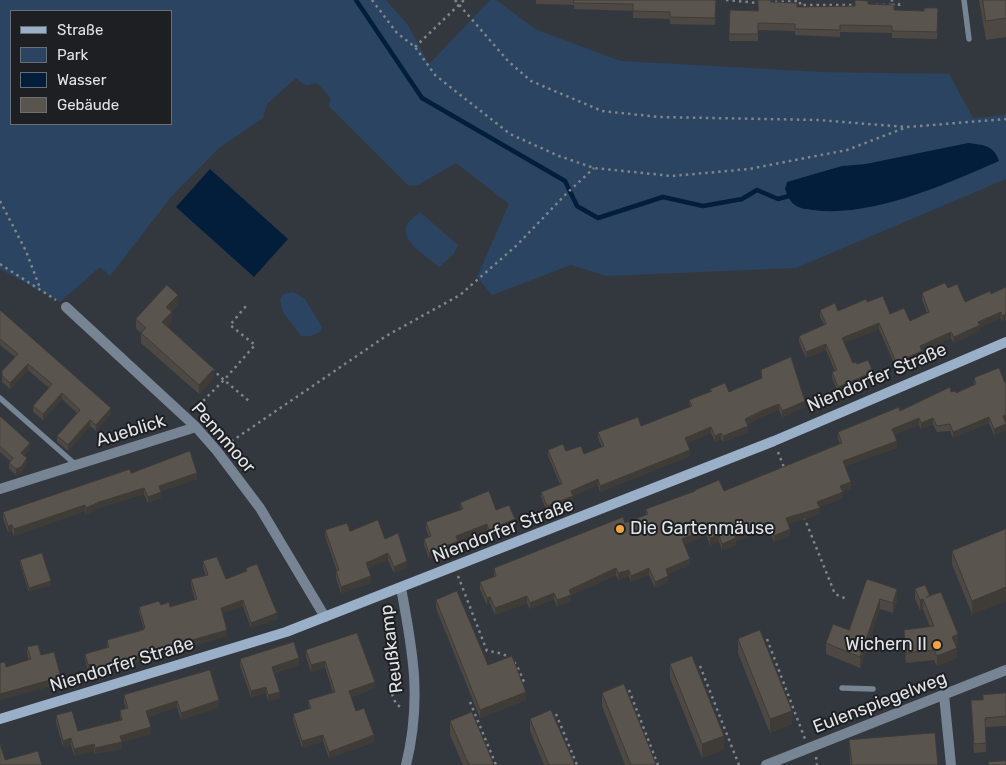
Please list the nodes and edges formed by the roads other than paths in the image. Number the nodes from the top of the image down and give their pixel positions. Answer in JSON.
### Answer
{"nodes":[{"id":1,"x":964,"y":0,"type":"edge"},
{"id":2,"x":969,"y":39,"type":"dead end"},
{"id":3,"x":66,"y":307,"type":"road end"},
{"id":4,"x":1006,"y":342,"type":"edge"},
{"id":5,"x":0,"y":398,"type":"edge"},
{"id":6,"x":196,"y":427,"type":"junction"},
{"id":7,"x":76,"y":465,"type":"junction"},
{"id":8,"x":0,"y":489,"type":"edge"},
{"id":9,"x":401,"y":588,"type":"junction"},
{"id":10,"x":326,"y":617,"type":"junction"},
{"id":11,"x":1006,"y":670,"type":"edge"},
{"id":12,"x":842,"y":688,"type":"dead end"},
{"id":13,"x":873,"y":688,"type":"dead end"},
{"id":14,"x":944,"y":695,"type":"junction"},
{"id":15,"x":0,"y":719,"type":"edge"},
{"id":16,"x":406,"y":765,"type":"edge"},
{"id":17,"x":766,"y":765,"type":"edge"},
{"id":18,"x":951,"y":765,"type":"edge"}],
"edges":[{"from":1,"to":2,"type":"lane"},
{"from":3,"to":6,"type":"street","name":"Pennmoor"},
{"from":4,"to":9,"type":"main road","name":"Niendorfer Straße"},
{"from":5,"to":7,"type":"lane"},
{"from":6,"to":7,"type":"street","name":"Aueblick"},
{"from":6,"to":10,"type":"street","name":"Pennmoor"},
{"from":7,"to":8,"type":"street","name":"Aueblick"},
{"from":9,"to":10,"type":"main road","name":"Niendorfer Straße"},
{"from":9,"to":16,"type":"street","name":"Reußkamp"},
{"from":10,"to":15,"type":"main road","name":"Niendorfer Straße"},
{"from":11,"to":14,"type":"street","name":"Eulenspiegelweg"},
{"from":12,"to":13,"type":"lane"},
{"from":14,"to":17,"type":"street","name":"Eulenspiegelweg"},
{"from":14,"to":18,"type":"street"}]}
